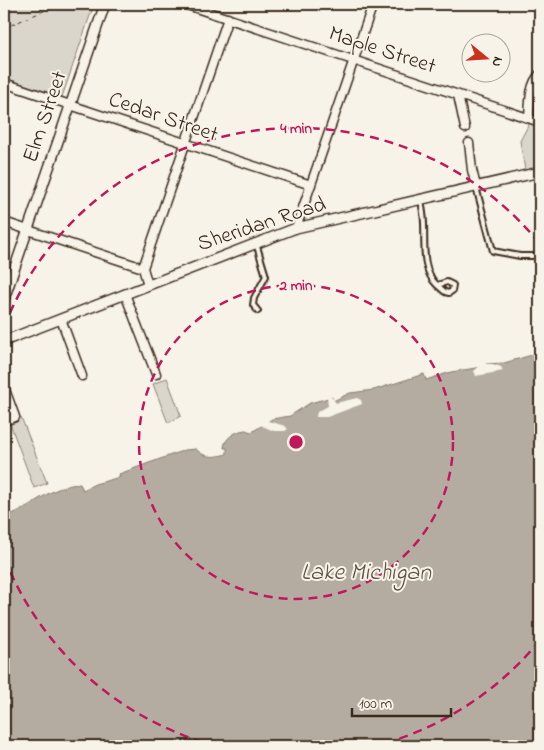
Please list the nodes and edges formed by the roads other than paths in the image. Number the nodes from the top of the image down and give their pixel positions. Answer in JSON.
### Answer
{"nodes":[{"id":1,"x":105,"y":4,"type":"edge"},
{"id":2,"x":184,"y":4,"type":"edge"},
{"id":3,"x":373,"y":4,"type":"edge"},
{"id":4,"x":228,"y":18,"type":"junction"},
{"id":5,"x":354,"y":60,"type":"junction"},
{"id":6,"x":540,"y":74,"type":"edge"},
{"id":7,"x":4,"y":83,"type":"edge"},
{"id":8,"x":458,"y":95,"type":"junction"},
{"id":9,"x":70,"y":105,"type":"junction"},
{"id":10,"x":529,"y":118,"type":"junction"},
{"id":11,"x":540,"y":122,"type":"edge"},
{"id":12,"x":465,"y":128,"type":"dead end"},
{"id":13,"x":469,"y":143,"type":"dead end"},
{"id":14,"x":185,"y":144,"type":"junction"},
{"id":15,"x":540,"y":172,"type":"edge"},
{"id":16,"x":311,"y":185,"type":"junction"},
{"id":17,"x":476,"y":186,"type":"junction"},
{"id":18,"x":421,"y":199,"type":"junction"},
{"id":19,"x":4,"y":222,"type":"edge"},
{"id":20,"x":296,"y":228,"type":"junction"},
{"id":21,"x":28,"y":230,"type":"junction"},
{"id":22,"x":256,"y":243,"type":"junction"},
{"id":23,"x":536,"y":256,"type":"dead end"},
{"id":24,"x":143,"y":268,"type":"junction"},
{"id":25,"x":148,"y":285,"type":"junction"},
{"id":26,"x":437,"y":285,"type":"dead end"},
{"id":27,"x":125,"y":294,"type":"junction"},
{"id":28,"x":4,"y":299,"type":"edge"},
{"id":29,"x":258,"y":311,"type":"dead end"},
{"id":30,"x":61,"y":319,"type":"junction"},
{"id":31,"x":4,"y":341,"type":"edge"},
{"id":32,"x":156,"y":374,"type":"dead end"},
{"id":33,"x":82,"y":376,"type":"dead end"},
{"id":34,"x":4,"y":387,"type":"edge"},
{"id":35,"x":4,"y":422,"type":"edge"}],
"edges":[{"from":1,"to":9,"type":"street","name":"Elm Street"},
{"from":2,"to":4,"type":"street","name":"Maple Street"},
{"from":3,"to":5,"type":"street"},
{"from":4,"to":5,"type":"street","name":"Maple Street"},
{"from":4,"to":14,"type":"street"},
{"from":5,"to":8,"type":"street","name":"Maple Street"},
{"from":5,"to":16,"type":"street"},
{"from":6,"to":10,"type":"street"},
{"from":7,"to":9,"type":"street","name":"Cedar Street"},
{"from":8,"to":10,"type":"street","name":"Maple Street"},
{"from":8,"to":12,"type":"street"},
{"from":9,"to":14,"type":"street","name":"Cedar Street"},
{"from":9,"to":21,"type":"street","name":"Elm Street"},
{"from":10,"to":11,"type":"street","name":"Maple Street"},
{"from":13,"to":17,"type":"street"},
{"from":14,"to":16,"type":"street","name":"Cedar Street"},
{"from":14,"to":24,"type":"street"},
{"from":15,"to":17,"type":"street","name":"Sheridan Road"},
{"from":16,"to":20,"type":"street"},
{"from":17,"to":18,"type":"street","name":"Sheridan Road"},
{"from":17,"to":23,"type":"lane"},
{"from":18,"to":20,"type":"street","name":"Sheridan Road"},
{"from":18,"to":26,"type":"lane"},
{"from":19,"to":21,"type":"street"},
{"from":20,"to":22,"type":"street","name":"Sheridan Road"},
{"from":21,"to":24,"type":"street"},
{"from":21,"to":28,"type":"street","name":"Elm Street"},
{"from":22,"to":25,"type":"street","name":"Sheridan Road"},
{"from":22,"to":29,"type":"lane"},
{"from":24,"to":25,"type":"street"},
{"from":25,"to":27,"type":"street","name":"Sheridan Road"},
{"from":27,"to":30,"type":"street","name":"Sheridan Road"},
{"from":27,"to":32,"type":"street"},
{"from":30,"to":31,"type":"street","name":"Sheridan Road"},
{"from":30,"to":33,"type":"street"},
{"from":34,"to":35,"type":"street"}]}
